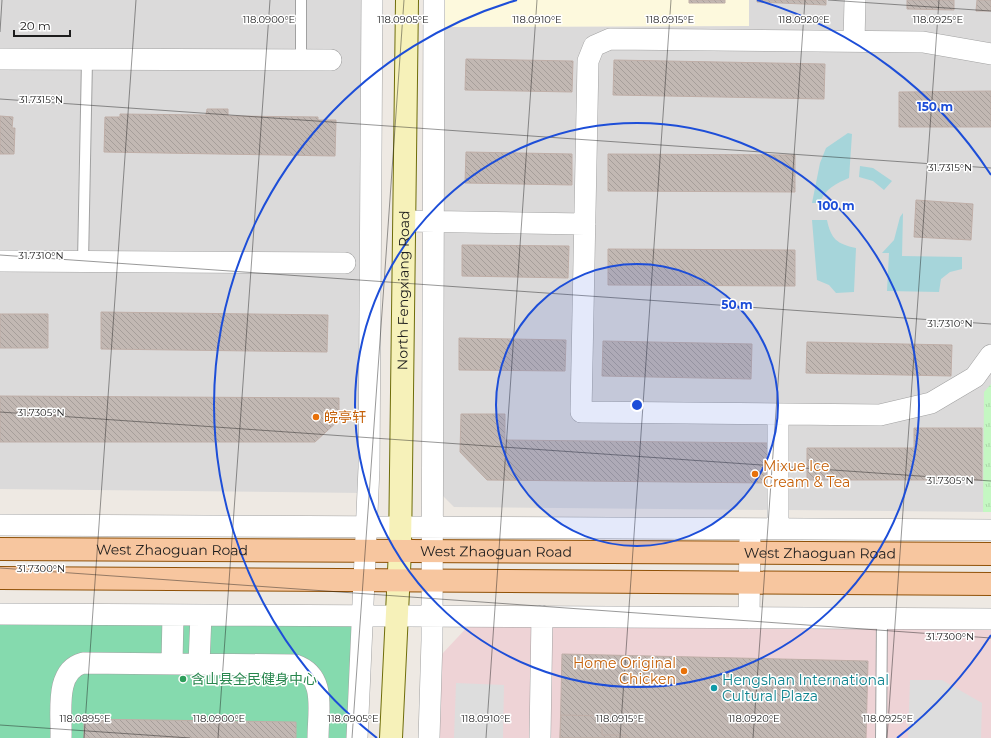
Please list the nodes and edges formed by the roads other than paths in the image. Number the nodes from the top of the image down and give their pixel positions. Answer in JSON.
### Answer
{"nodes":[{"id":1,"x":301,"y":0,"type":"edge"},
{"id":2,"x":372,"y":0,"type":"edge"},
{"id":3,"x":407,"y":0,"type":"edge"},
{"id":4,"x":434,"y":0,"type":"edge"},
{"id":5,"x":855,"y":0,"type":"edge"},
{"id":6,"x":854,"y":41,"type":"junction"},
{"id":7,"x":991,"y":54,"type":"edge"},
{"id":8,"x":0,"y":60,"type":"edge"},
{"id":9,"x":87,"y":60,"type":"junction"},
{"id":10,"x":301,"y":60,"type":"junction"},
{"id":11,"x":331,"y":60,"type":"dead end"},
{"id":12,"x":406,"y":221,"type":"junction"},
{"id":13,"x":433,"y":222,"type":"junction"},
{"id":14,"x":585,"y":224,"type":"junction"},
{"id":15,"x":0,"y":261,"type":"edge"},
{"id":16,"x":83,"y":262,"type":"junction"},
{"id":17,"x":344,"y":263,"type":"dead end"},
{"id":18,"x":991,"y":355,"type":"edge"},
{"id":19,"x":778,"y":414,"type":"junction"},
{"id":20,"x":0,"y":525,"type":"edge"},
{"id":21,"x":366,"y":526,"type":"junction"},
{"id":22,"x":401,"y":526,"type":"junction"},
{"id":23,"x":432,"y":526,"type":"junction"},
{"id":24,"x":750,"y":529,"type":"junction"},
{"id":25,"x":778,"y":529,"type":"junction"},
{"id":26,"x":991,"y":530,"type":"edge"},
{"id":27,"x":0,"y":549,"type":"edge"},
{"id":28,"x":365,"y":550,"type":"junction"},
{"id":29,"x":400,"y":550,"type":"junction"},
{"id":30,"x":432,"y":550,"type":"junction"},
{"id":31,"x":750,"y":552,"type":"junction"},
{"id":32,"x":991,"y":554,"type":"edge"},
{"id":33,"x":0,"y":578,"type":"edge"},
{"id":34,"x":364,"y":580,"type":"junction"},
{"id":35,"x":399,"y":580,"type":"junction"},
{"id":36,"x":432,"y":581,"type":"junction"},
{"id":37,"x":750,"y":583,"type":"junction"},
{"id":38,"x":991,"y":584,"type":"edge"},
{"id":39,"x":0,"y":614,"type":"edge"},
{"id":40,"x":172,"y":615,"type":"junction"},
{"id":41,"x":201,"y":615,"type":"junction"},
{"id":42,"x":362,"y":615,"type":"junction"},
{"id":43,"x":398,"y":615,"type":"junction"},
{"id":44,"x":432,"y":616,"type":"junction"},
{"id":45,"x":542,"y":616,"type":"junction"},
{"id":46,"x":749,"y":618,"type":"junction"},
{"id":47,"x":882,"y":619,"type":"junction"},
{"id":48,"x":991,"y":619,"type":"edge"},
{"id":49,"x":172,"y":664,"type":"junction"},
{"id":50,"x":199,"y":664,"type":"junction"},
{"id":51,"x":61,"y":738,"type":"edge"},
{"id":52,"x":318,"y":738,"type":"edge"},
{"id":53,"x":358,"y":738,"type":"edge"},
{"id":54,"x":392,"y":738,"type":"edge"},
{"id":55,"x":429,"y":738,"type":"edge"},
{"id":56,"x":540,"y":738,"type":"edge"},
{"id":57,"x":881,"y":738,"type":"edge"}],
"edges":[{"from":1,"to":10,"type":"lane"},
{"from":2,"to":21,"type":"street"},
{"from":3,"to":12,"type":"main road","name":"North Fengxiang Road"},
{"from":4,"to":13,"type":"street"},
{"from":5,"to":6,"type":"street"},
{"from":6,"to":7,"type":"street"},
{"from":6,"to":14,"type":"street"},
{"from":8,"to":9,"type":"street"},
{"from":9,"to":10,"type":"street"},
{"from":9,"to":16,"type":"lane"},
{"from":10,"to":11,"type":"street"},
{"from":12,"to":13,"type":"street"},
{"from":12,"to":22,"type":"main road","name":"North Fengxiang Road"},
{"from":13,"to":14,"type":"street"},
{"from":13,"to":23,"type":"street"},
{"from":14,"to":19,"type":"street"},
{"from":15,"to":16,"type":"street"},
{"from":16,"to":17,"type":"street"},
{"from":18,"to":19,"type":"street"},
{"from":19,"to":25,"type":"street"},
{"from":20,"to":21,"type":"street"},
{"from":21,"to":22,"type":"street"},
{"from":21,"to":28,"type":"street"},
{"from":22,"to":23,"type":"street"},
{"from":22,"to":29,"type":"main road","name":"North Fengxiang Road"},
{"from":23,"to":24,"type":"street"},
{"from":23,"to":30,"type":"street"},
{"from":24,"to":25,"type":"street"},
{"from":24,"to":31,"type":"street"},
{"from":25,"to":26,"type":"street"},
{"from":27,"to":28,"type":"main road","name":"West Zhaoguan Road"},
{"from":28,"to":29,"type":"main road","name":"West Zhaoguan Road"},
{"from":28,"to":34,"type":"street"},
{"from":29,"to":30,"type":"main road","name":"West Zhaoguan Road"},
{"from":29,"to":35,"type":"main road","name":"North Fengxiang Road"},
{"from":30,"to":31,"type":"main road","name":"West Zhaoguan Road"},
{"from":30,"to":36,"type":"street"},
{"from":31,"to":32,"type":"main road","name":"West Zhaoguan Road"},
{"from":31,"to":37,"type":"street"},
{"from":33,"to":34,"type":"main road","name":"West Zhaoguan Road"},
{"from":34,"to":35,"type":"main road","name":"West Zhaoguan Road"},
{"from":34,"to":42,"type":"street"},
{"from":35,"to":36,"type":"main road","name":"West Zhaoguan Road"},
{"from":35,"to":43,"type":"main road","name":"North Fengxiang Road"},
{"from":36,"to":37,"type":"main road","name":"West Zhaoguan Road"},
{"from":36,"to":44,"type":"street"},
{"from":37,"to":38,"type":"main road","name":"West Zhaoguan Road"},
{"from":37,"to":46,"type":"street"},
{"from":39,"to":40,"type":"street"},
{"from":40,"to":41,"type":"street"},
{"from":40,"to":49,"type":"street"},
{"from":41,"to":42,"type":"street"},
{"from":41,"to":50,"type":"street"},
{"from":42,"to":43,"type":"street"},
{"from":42,"to":53,"type":"street"},
{"from":43,"to":44,"type":"street"},
{"from":43,"to":54,"type":"main road","name":"North Fengxiang Road"},
{"from":44,"to":45,"type":"street"},
{"from":44,"to":55,"type":"street"},
{"from":45,"to":46,"type":"street"},
{"from":45,"to":56,"type":"street"},
{"from":46,"to":47,"type":"street"},
{"from":47,"to":48,"type":"street"},
{"from":47,"to":57,"type":"lane"},
{"from":49,"to":50,"type":"street"},
{"from":49,"to":51,"type":"street"},
{"from":50,"to":52,"type":"street"}]}
